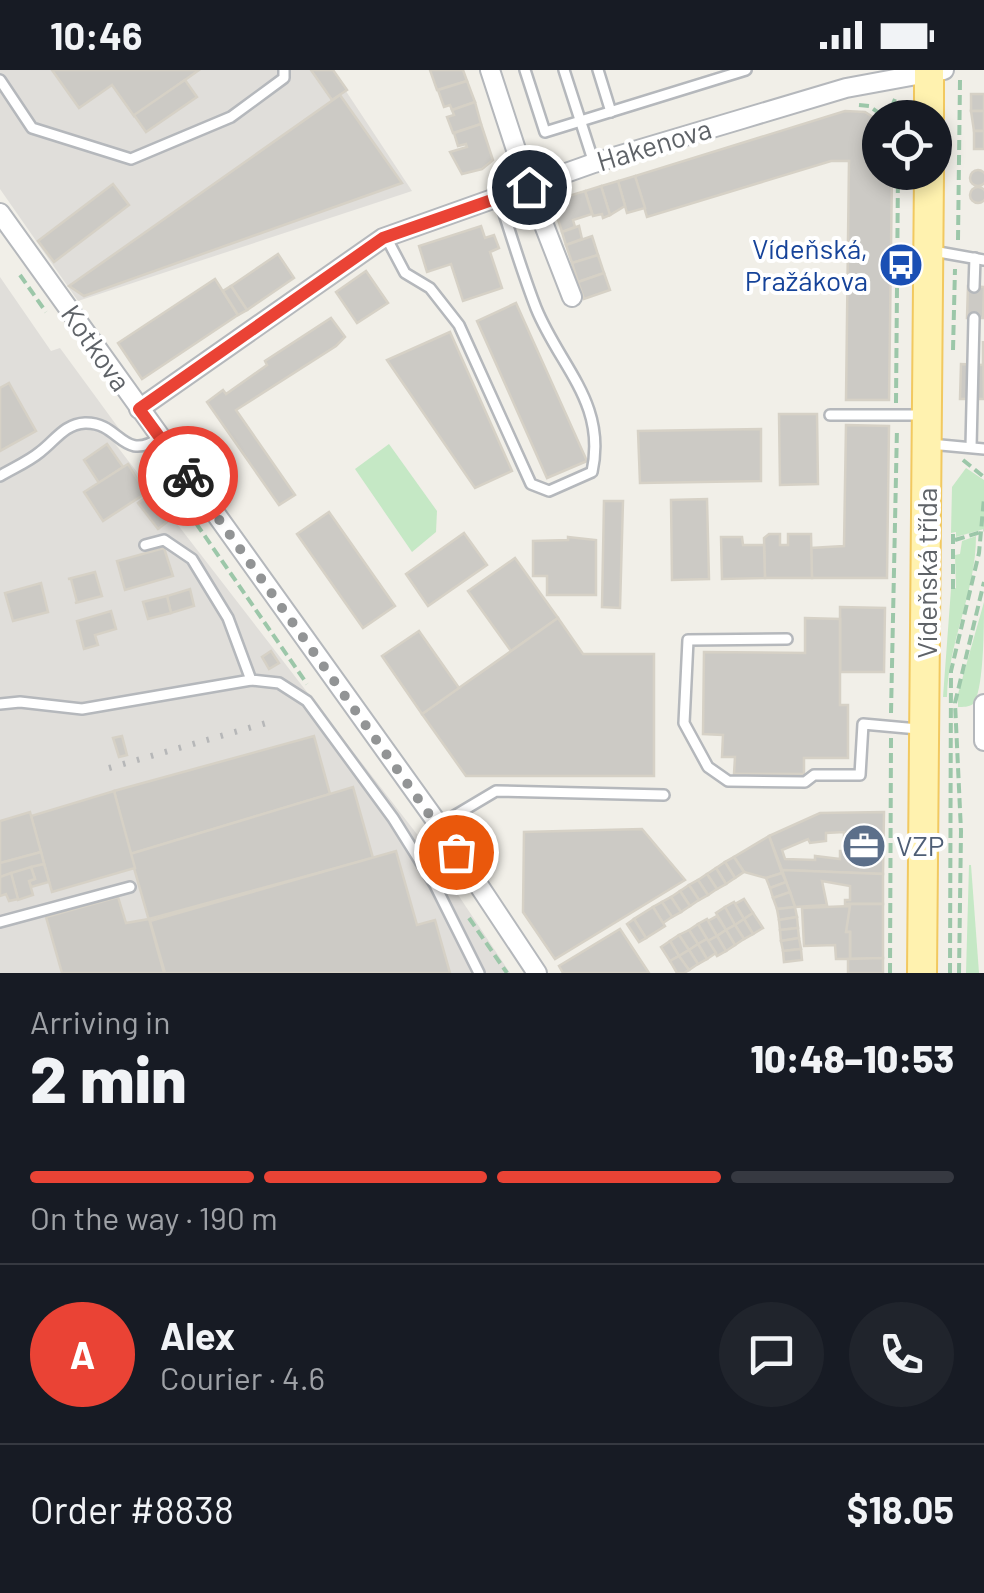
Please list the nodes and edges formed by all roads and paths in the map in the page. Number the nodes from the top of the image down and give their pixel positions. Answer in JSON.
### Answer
{"nodes":[{"id":1,"x":284,"y":70,"type":"edge"},
{"id":2,"x":490,"y":70,"type":"edge"},
{"id":3,"x":525,"y":70,"type":"edge"},
{"id":4,"x":564,"y":70,"type":"edge"},
{"id":5,"x":598,"y":70,"type":"edge"},
{"id":6,"x":746,"y":70,"type":"edge"},
{"id":7,"x":959,"y":70,"type":"edge"},
{"id":8,"x":934,"y":71,"type":"edge"},
{"id":9,"x":0,"y":80,"type":"edge"},
{"id":10,"x":931,"y":100,"type":"edge"},
{"id":11,"x":611,"y":112,"type":"junction"},
{"id":12,"x":581,"y":121,"type":"junction"},
{"id":13,"x":594,"y":163,"type":"junction"},
{"id":14,"x":529,"y":187,"type":"junction"},
{"id":15,"x":898,"y":190,"type":"edge"},
{"id":16,"x":932,"y":190,"type":"edge"},
{"id":17,"x":499,"y":198,"type":"junction"},
{"id":18,"x":0,"y":213,"type":"edge"},
{"id":19,"x":386,"y":237,"type":"junction"},
{"id":20,"x":942,"y":252,"type":"junction"},
{"id":21,"x":980,"y":259,"type":"edge"},
{"id":22,"x":974,"y":287,"type":"dead end"},
{"id":23,"x":572,"y":297,"type":"dead end"},
{"id":24,"x":974,"y":318,"type":"dead end"},
{"id":25,"x":979,"y":358,"type":"edge"},
{"id":26,"x":952,"y":364,"type":"dead end"},
{"id":27,"x":139,"y":409,"type":"junction"},
{"id":28,"x":830,"y":415,"type":"dead end"},
{"id":29,"x":896,"y":415,"type":"junction"},
{"id":30,"x":928,"y":415,"type":"junction"},
{"id":31,"x":160,"y":438,"type":"junction"},
{"id":32,"x":939,"y":444,"type":"junction"},
{"id":33,"x":972,"y":447,"type":"junction"},
{"id":34,"x":984,"y":449,"type":"edge"},
{"id":35,"x":0,"y":476,"type":"edge"},
{"id":36,"x":984,"y":477,"type":"edge"},
{"id":37,"x":984,"y":498,"type":"edge"},
{"id":38,"x":982,"y":532,"type":"edge"},
{"id":39,"x":953,"y":533,"type":"dead end"},
{"id":40,"x":953,"y":540,"type":"junction"},
{"id":41,"x":145,"y":545,"type":"dead end"},
{"id":42,"x":984,"y":582,"type":"edge"},
{"id":43,"x":953,"y":589,"type":"dead end"},
{"id":44,"x":786,"y":638,"type":"dead end"},
{"id":45,"x":251,"y":680,"type":"junction"},
{"id":46,"x":952,"y":703,"type":"junction"},
{"id":47,"x":0,"y":704,"type":"edge"},
{"id":48,"x":984,"y":704,"type":"edge"},
{"id":49,"x":891,"y":726,"type":"junction"},
{"id":50,"x":926,"y":730,"type":"junction"},
{"id":51,"x":984,"y":741,"type":"edge"},
{"id":52,"x":664,"y":795,"type":"dead end"},
{"id":53,"x":454,"y":816,"type":"dead end"},
{"id":54,"x":130,"y":887,"type":"dead end"},
{"id":55,"x":0,"y":922,"type":"edge"},
{"id":56,"x":479,"y":973,"type":"edge"},
{"id":57,"x":537,"y":973,"type":"edge"},
{"id":58,"x":890,"y":973,"type":"edge"},
{"id":59,"x":922,"y":973,"type":"edge"},
{"id":60,"x":950,"y":973,"type":"edge"},
{"id":61,"x":959,"y":973,"type":"edge"}],
"edges":[{"from":1,"to":9,"type":"lane"},
{"from":2,"to":14,"type":"street"},
{"from":3,"to":12,"type":"lane"},
{"from":4,"to":12,"type":"lane"},
{"from":5,"to":11,"type":"lane"},
{"from":6,"to":11,"type":"lane"},
{"from":7,"to":20,"type":"path"},
{"from":8,"to":10,"type":"main road"},
{"from":8,"to":13,"type":"street","name":"Hakenova"},
{"from":11,"to":12,"type":"lane"},
{"from":12,"to":13,"type":"lane"},
{"from":13,"to":14,"type":"street","name":"Hakenova"},
{"from":14,"to":17,"type":"street","name":"Hakenova"},
{"from":14,"to":23,"type":"street"},
{"from":15,"to":29,"type":"path"},
{"from":16,"to":20,"type":"main road","name":"Vídeňská třída"},
{"from":17,"to":19,"type":"street","name":"Hakenova"},
{"from":17,"to":19,"type":"lane"},
{"from":18,"to":27,"type":"street","name":"Kotkova"},
{"from":19,"to":27,"type":"street","name":"Hakenova"},
{"from":20,"to":21,"type":"lane"},
{"from":20,"to":26,"type":"path"},
{"from":20,"to":30,"type":"main road","name":"Vídeňská třída"},
{"from":21,"to":22,"type":"lane"},
{"from":24,"to":25,"type":"lane"},
{"from":25,"to":33,"type":"lane"},
{"from":27,"to":31,"type":"street","name":"Kotkova"},
{"from":28,"to":29,"type":"lane"},
{"from":29,"to":30,"type":"lane"},
{"from":29,"to":49,"type":"path"},
{"from":30,"to":32,"type":"main road","name":"Vídeňská třída"},
{"from":31,"to":35,"type":"lane"},
{"from":31,"to":57,"type":"street","name":"Kotkova"},
{"from":32,"to":33,"type":"lane"},
{"from":32,"to":36,"type":"path"},
{"from":32,"to":50,"type":"main road","name":"Vídeňská třída"},
{"from":33,"to":34,"type":"lane"},
{"from":37,"to":38,"type":"path"},
{"from":38,"to":40,"type":"path"},
{"from":38,"to":46,"type":"path"},
{"from":39,"to":40,"type":"path"},
{"from":40,"to":43,"type":"path"},
{"from":41,"to":45,"type":"lane"},
{"from":42,"to":46,"type":"path"},
{"from":44,"to":49,"type":"lane"},
{"from":45,"to":47,"type":"lane"},
{"from":45,"to":56,"type":"lane"},
{"from":46,"to":60,"type":"path"},
{"from":46,"to":61,"type":"path"},
{"from":48,"to":51,"type":"street"},
{"from":49,"to":50,"type":"lane"},
{"from":49,"to":58,"type":"path"},
{"from":50,"to":59,"type":"main road","name":"Vídeňská třída"},
{"from":52,"to":53,"type":"lane"},
{"from":54,"to":55,"type":"lane"}]}
